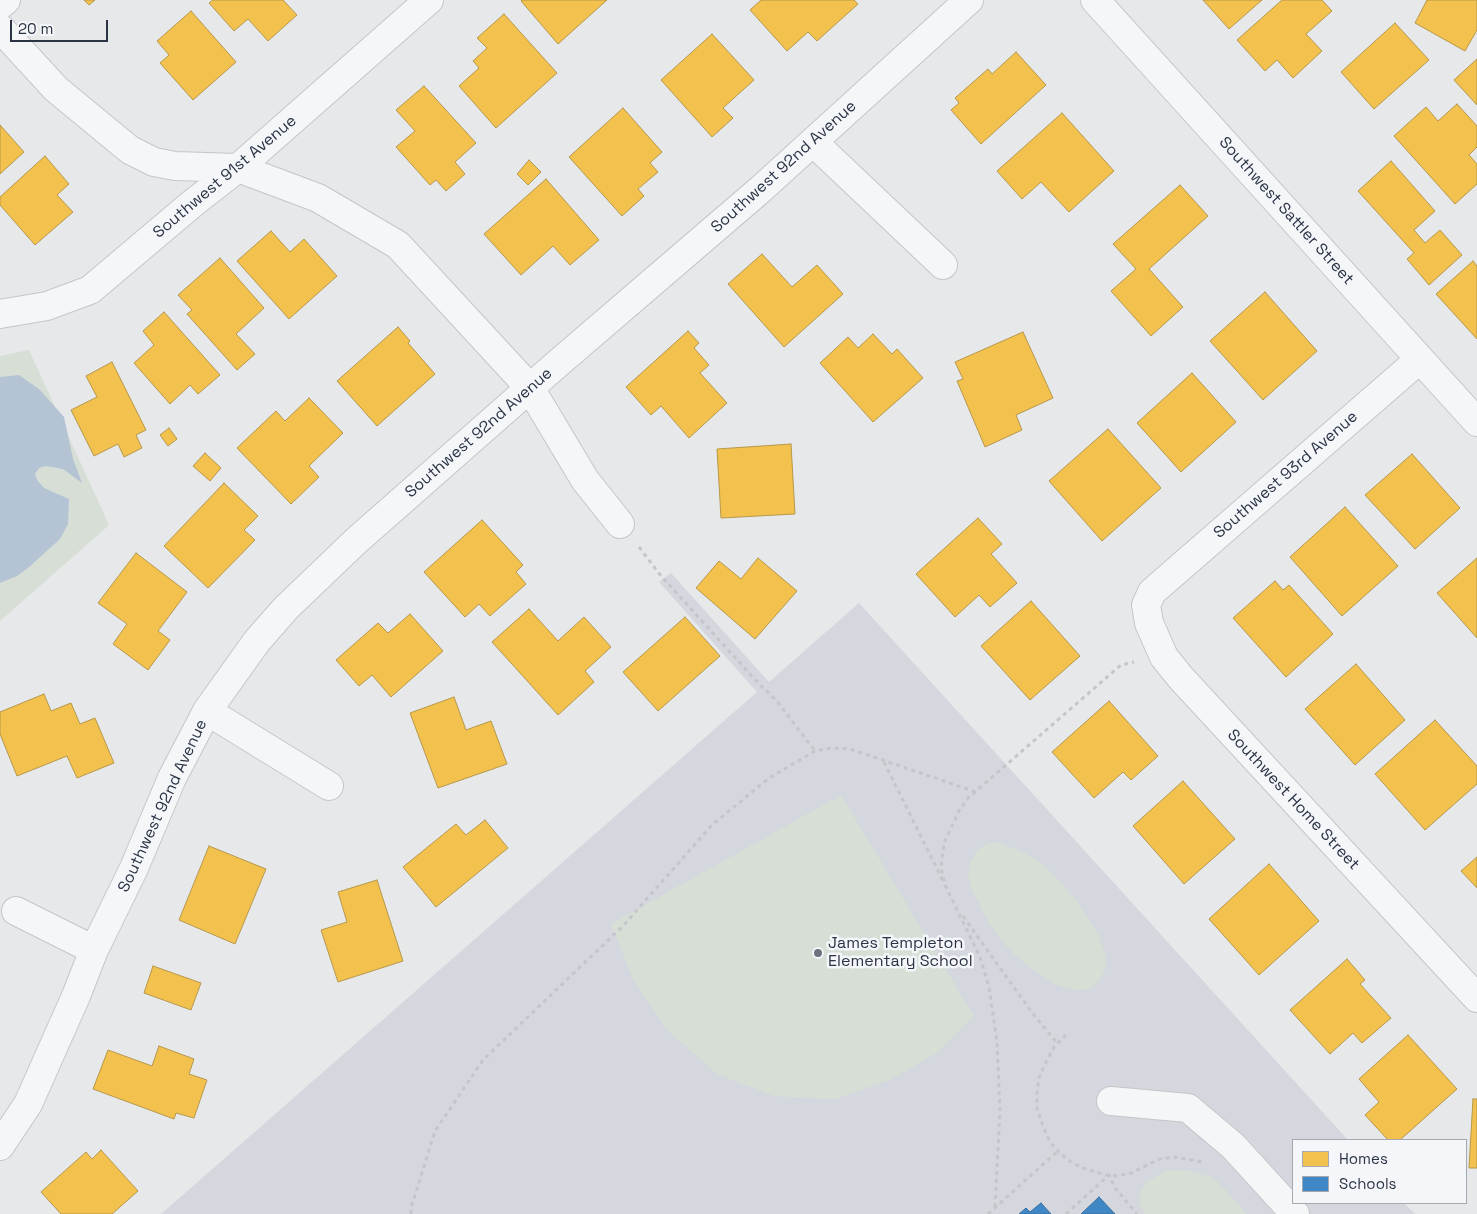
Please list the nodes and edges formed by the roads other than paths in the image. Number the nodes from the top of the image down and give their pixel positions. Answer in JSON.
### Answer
{"nodes":[{"id":1,"x":6,"y":0,"type":"edge"},
{"id":2,"x":429,"y":0,"type":"edge"},
{"id":3,"x":969,"y":0,"type":"edge"},
{"id":4,"x":1095,"y":0,"type":"edge"},
{"id":5,"x":0,"y":5,"type":"edge"},
{"id":6,"x":0,"y":28,"type":"edge"},
{"id":7,"x":813,"y":142,"type":"junction"},
{"id":8,"x":238,"y":168,"type":"junction"},
{"id":9,"x":942,"y":265,"type":"dead end"},
{"id":10,"x":0,"y":314,"type":"edge"},
{"id":11,"x":1420,"y":359,"type":"junction"},
{"id":12,"x":530,"y":388,"type":"junction"},
{"id":13,"x":1477,"y":422,"type":"edge"},
{"id":14,"x":620,"y":524,"type":"road end"},
{"id":15,"x":1152,"y":592,"type":"joint"},
{"id":16,"x":207,"y":711,"type":"junction"},
{"id":17,"x":329,"y":786,"type":"dead end"},
{"id":18,"x":16,"y":911,"type":"dead end"},
{"id":19,"x":94,"y":950,"type":"junction"},
{"id":20,"x":1475,"y":996,"type":"edge"},
{"id":21,"x":1111,"y":1102,"type":"dead end"},
{"id":22,"x":0,"y":1146,"type":"edge"},
{"id":23,"x":1294,"y":1214,"type":"edge"}],
"edges":[{"from":1,"to":5,"type":"street"},
{"from":2,"to":8,"type":"street","name":"Southwest 91st Avenue"},
{"from":3,"to":7,"type":"street","name":"Southwest 92nd Avenue"},
{"from":4,"to":11,"type":"street","name":"Southwest Sattler Street"},
{"from":6,"to":8,"type":"street"},
{"from":7,"to":9,"type":"street"},
{"from":7,"to":12,"type":"street","name":"Southwest 92nd Avenue"},
{"from":8,"to":10,"type":"street","name":"Southwest 91st Avenue"},
{"from":8,"to":12,"type":"street"},
{"from":11,"to":13,"type":"street","name":"Southwest Sattler Street"},
{"from":11,"to":15,"type":"street","name":"Southwest 93rd Avenue"},
{"from":12,"to":14,"type":"street"},
{"from":12,"to":16,"type":"street","name":"Southwest 92nd Avenue"},
{"from":15,"to":20,"type":"street","name":"Southwest Home Street"},
{"from":16,"to":17,"type":"street"},
{"from":16,"to":19,"type":"street","name":"Southwest 92nd Avenue"},
{"from":18,"to":19,"type":"street"},
{"from":19,"to":22,"type":"street","name":"Southwest 92nd Avenue"},
{"from":21,"to":23,"type":"street"}]}
